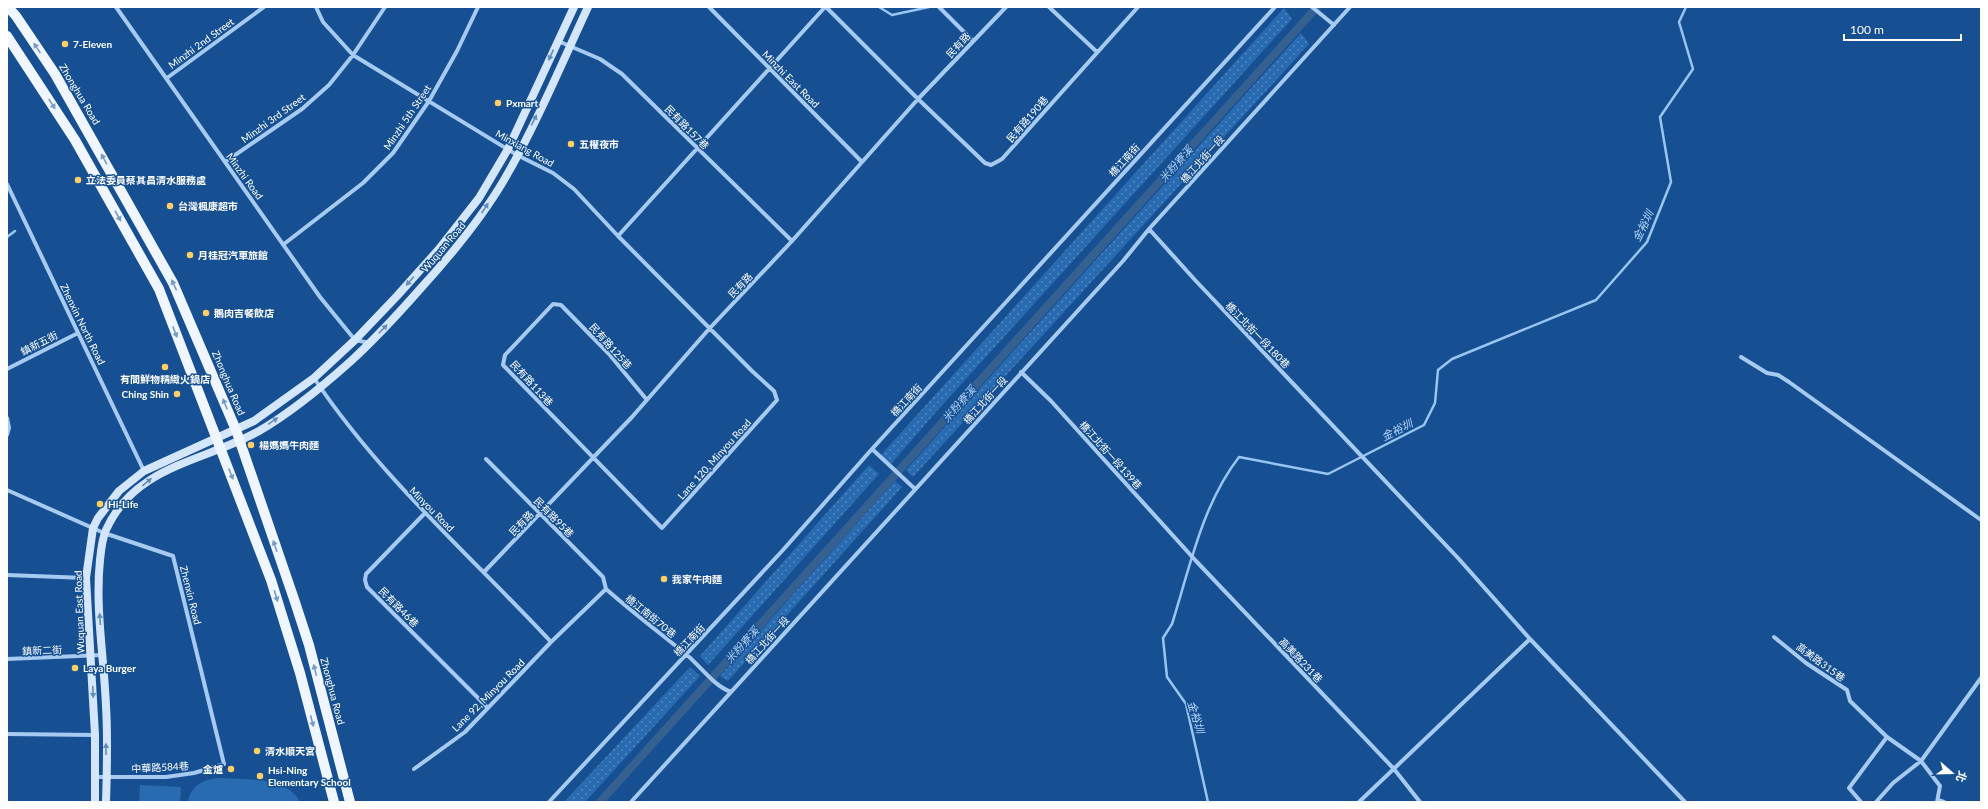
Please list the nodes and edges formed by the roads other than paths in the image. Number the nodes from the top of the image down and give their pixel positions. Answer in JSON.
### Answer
{"nodes":[{"id":1,"x":8,"y":7,"type":"edge"},
{"id":2,"x":264,"y":7,"type":"edge"},
{"id":3,"x":316,"y":7,"type":"edge"},
{"id":4,"x":385,"y":7,"type":"edge"},
{"id":5,"x":478,"y":7,"type":"edge"},
{"id":6,"x":574,"y":7,"type":"edge"},
{"id":7,"x":588,"y":7,"type":"edge"},
{"id":8,"x":709,"y":7,"type":"edge"},
{"id":9,"x":826,"y":7,"type":"edge"},
{"id":10,"x":939,"y":7,"type":"edge"},
{"id":11,"x":1006,"y":7,"type":"edge"},
{"id":12,"x":1049,"y":7,"type":"edge"},
{"id":13,"x":1138,"y":7,"type":"edge"},
{"id":14,"x":1275,"y":7,"type":"edge"},
{"id":15,"x":1312,"y":7,"type":"edge"},
{"id":16,"x":1350,"y":7,"type":"edge"},
{"id":17,"x":118,"y":8,"type":"edge"},
{"id":18,"x":1334,"y":25,"type":"junction"},
{"id":19,"x":7,"y":36,"type":"edge"},
{"id":20,"x":558,"y":41,"type":"junction"},
{"id":21,"x":973,"y":41,"type":"junction"},
{"id":22,"x":570,"y":46,"type":"junction"},
{"id":23,"x":1097,"y":52,"type":"junction"},
{"id":24,"x":353,"y":55,"type":"junction"},
{"id":25,"x":768,"y":68,"type":"junction"},
{"id":26,"x":167,"y":78,"type":"junction"},
{"id":27,"x":918,"y":99,"type":"junction"},
{"id":28,"x":429,"y":101,"type":"junction"},
{"id":29,"x":697,"y":148,"type":"junction"},
{"id":30,"x":508,"y":149,"type":"junction"},
{"id":31,"x":517,"y":155,"type":"junction"},
{"id":32,"x":225,"y":162,"type":"junction"},
{"id":33,"x":862,"y":162,"type":"junction"},
{"id":34,"x":7,"y":184,"type":"edge"},
{"id":35,"x":1149,"y":229,"type":"junction"},
{"id":36,"x":618,"y":236,"type":"junction"},
{"id":37,"x":792,"y":241,"type":"junction"},
{"id":38,"x":284,"y":244,"type":"junction"},
{"id":39,"x":561,"y":305,"type":"joint"},
{"id":40,"x":709,"y":329,"type":"junction"},
{"id":41,"x":78,"y":333,"type":"junction"},
{"id":42,"x":355,"y":340,"type":"junction"},
{"id":43,"x":370,"y":342,"type":"junction"},
{"id":44,"x":1741,"y":357,"type":"dead end"},
{"id":45,"x":7,"y":369,"type":"edge"},
{"id":46,"x":1021,"y":372,"type":"junction"},
{"id":47,"x":314,"y":378,"type":"junction"},
{"id":48,"x":320,"y":387,"type":"junction"},
{"id":49,"x":647,"y":400,"type":"junction"},
{"id":50,"x":7,"y":418,"type":"edge"},
{"id":51,"x":236,"y":430,"type":"junction"},
{"id":52,"x":7,"y":435,"type":"edge"},
{"id":53,"x":216,"y":438,"type":"junction"},
{"id":54,"x":239,"y":441,"type":"junction"},
{"id":55,"x":220,"y":449,"type":"junction"},
{"id":56,"x":872,"y":449,"type":"junction"},
{"id":57,"x":593,"y":458,"type":"junction"},
{"id":58,"x":486,"y":460,"type":"dead end"},
{"id":59,"x":144,"y":471,"type":"junction"},
{"id":60,"x":915,"y":489,"type":"junction"},
{"id":61,"x":7,"y":490,"type":"edge"},
{"id":62,"x":425,"y":513,"type":"junction"},
{"id":63,"x":540,"y":515,"type":"junction"},
{"id":64,"x":1981,"y":520,"type":"edge"},
{"id":65,"x":93,"y":528,"type":"junction"},
{"id":66,"x":104,"y":533,"type":"junction"},
{"id":67,"x":1196,"y":561,"type":"joint"},
{"id":68,"x":484,"y":572,"type":"junction"},
{"id":69,"x":7,"y":575,"type":"edge"},
{"id":70,"x":86,"y":578,"type":"junction"},
{"id":71,"x":606,"y":589,"type":"junction"},
{"id":72,"x":1774,"y":637,"type":"dead end"},
{"id":73,"x":1530,"y":639,"type":"junction"},
{"id":74,"x":550,"y":642,"type":"junction"},
{"id":75,"x":102,"y":655,"type":"junction"},
{"id":76,"x":686,"y":655,"type":"junction"},
{"id":77,"x":91,"y":656,"type":"junction"},
{"id":78,"x":7,"y":659,"type":"edge"},
{"id":79,"x":1981,"y":678,"type":"edge"},
{"id":80,"x":731,"y":692,"type":"junction"},
{"id":81,"x":488,"y":708,"type":"junction"},
{"id":82,"x":7,"y":734,"type":"edge"},
{"id":83,"x":94,"y":735,"type":"junction"},
{"id":84,"x":1887,"y":737,"type":"junction"},
{"id":85,"x":1921,"y":761,"type":"junction"},
{"id":86,"x":224,"y":764,"type":"joint"},
{"id":87,"x":414,"y":769,"type":"dead end"},
{"id":88,"x":1394,"y":769,"type":"junction"},
{"id":89,"x":96,"y":777,"type":"junction"},
{"id":90,"x":107,"y":777,"type":"junction"},
{"id":91,"x":1418,"y":801,"type":"edge"},
{"id":92,"x":1937,"y":801,"type":"edge"},
{"id":93,"x":95,"y":802,"type":"edge"},
{"id":94,"x":106,"y":802,"type":"edge"},
{"id":95,"x":334,"y":802,"type":"edge"},
{"id":96,"x":350,"y":802,"type":"edge"},
{"id":97,"x":548,"y":802,"type":"edge"},
{"id":98,"x":631,"y":802,"type":"edge"},
{"id":99,"x":1359,"y":802,"type":"edge"},
{"id":100,"x":1685,"y":802,"type":"edge"},
{"id":101,"x":1861,"y":802,"type":"edge"},
{"id":102,"x":1876,"y":802,"type":"edge"},
{"id":103,"x":1944,"y":802,"type":"edge"}],
"edges":[{"from":51,"to":1,"type":"main road","name":"Zhonghua Road","one_way":true},
{"from":2,"to":26,"type":"street","name":"Minzhi 2nd Street"},
{"from":3,"to":24,"type":"street","name":"Minxiang Road"},
{"from":4,"to":24,"type":"street","name":"Minzhi 3rd Street"},
{"from":5,"to":28,"type":"street","name":"Minzhi 5th Street"},
{"from":6,"to":20,"type":"street","name":"Wuquan Road"},
{"from":7,"to":22,"type":"street","name":"Wuquan Road"},
{"from":8,"to":25,"type":"street","name":"Minzhi East Road"},
{"from":9,"to":25,"type":"street"},
{"from":9,"to":27,"type":"street"},
{"from":10,"to":21,"type":"street"},
{"from":11,"to":21,"type":"street","name":"民有路"},
{"from":12,"to":23,"type":"street"},
{"from":13,"to":23,"type":"street","name":"民有路190巷"},
{"from":14,"to":56,"type":"street","name":"橋江南街"},
{"from":15,"to":18,"type":"street"},
{"from":16,"to":18,"type":"street","name":"橋江北街一段"},
{"from":17,"to":26,"type":"street","name":"Minzhi Road"},
{"from":18,"to":35,"type":"street","name":"橋江北街一段"},
{"from":19,"to":53,"type":"main road","one_way":true},
{"from":20,"to":22,"type":"street","name":"民有路157巷"},
{"from":20,"to":30,"type":"street","name":"Wuquan Road","one_way":true},
{"from":21,"to":27,"type":"street","name":"民有路"},
{"from":22,"to":29,"type":"street","name":"民有路157巷"},
{"from":31,"to":22,"type":"street","name":"Wuquan Road","one_way":true},
{"from":23,"to":27,"type":"street","name":"民有路190巷"},
{"from":24,"to":28,"type":"street","name":"Minxiang Road"},
{"from":24,"to":32,"type":"street","name":"Minzhi 3rd Street"},
{"from":25,"to":29,"type":"street"},
{"from":25,"to":33,"type":"street","name":"Minzhi East Road"},
{"from":26,"to":32,"type":"street","name":"Minzhi Road"},
{"from":27,"to":33,"type":"street","name":"民有路"},
{"from":28,"to":30,"type":"street","name":"Minxiang Road"},
{"from":28,"to":38,"type":"street","name":"Minzhi 5th Street"},
{"from":29,"to":36,"type":"street"},
{"from":29,"to":37,"type":"street","name":"民有路157巷"},
{"from":30,"to":31,"type":"street","name":"Minxiang Road"},
{"from":30,"to":42,"type":"street","name":"Wuquan Road","one_way":true},
{"from":31,"to":36,"type":"street","name":"Minxiang Road"},
{"from":43,"to":31,"type":"street","name":"Wuquan Road","one_way":true},
{"from":32,"to":38,"type":"street","name":"Minzhi Road"},
{"from":33,"to":37,"type":"street","name":"民有路"},
{"from":34,"to":41,"type":"street","name":"Zhenxin North Road"},
{"from":35,"to":46,"type":"street","name":"橋江北街一段"},
{"from":35,"to":73,"type":"street","name":"橋江北街一段180巷"},
{"from":36,"to":40,"type":"street","name":"Minxiang Road"},
{"from":37,"to":40,"type":"street","name":"民有路"},
{"from":38,"to":42,"type":"street","name":"Minzhi Road"},
{"from":39,"to":49,"type":"street","name":"民有路125巷"},
{"from":39,"to":57,"type":"street","name":"民有路113巷"},
{"from":40,"to":49,"type":"street","name":"民有路"},
{"from":40,"to":57,"type":"street","name":"Lane 120, Minyou Road"},
{"from":41,"to":45,"type":"street","name":"鎮新五街"},
{"from":41,"to":59,"type":"street","name":"Zhenxin North Road"},
{"from":42,"to":43,"type":"street"},
{"from":42,"to":47,"type":"street","name":"Wuquan Road"},
{"from":43,"to":48,"type":"street","name":"Wuquan Road"},
{"from":44,"to":64,"type":"street"},
{"from":46,"to":60,"type":"street","name":"橋江北街一段"},
{"from":46,"to":67,"type":"street","name":"橋江北街一段139巷"},
{"from":47,"to":48,"type":"street","name":"Minyou Road"},
{"from":47,"to":51,"type":"street","name":"Wuquan Road"},
{"from":54,"to":48,"type":"street","name":"Wuquan Road","one_way":true},
{"from":48,"to":62,"type":"street","name":"Minyou Road"},
{"from":49,"to":57,"type":"street","name":"民有路"},
{"from":50,"to":52,"type":"street"},
{"from":51,"to":53,"type":"street","name":"Wuquan East Road"},
{"from":51,"to":54,"type":"main road","name":"Zhonghua Road"},
{"from":53,"to":55,"type":"main road"},
{"from":53,"to":59,"type":"street","name":"Wuquan East Road"},
{"from":54,"to":55,"type":"street","name":"Wuquan East Road"},
{"from":96,"to":54,"type":"main road","name":"Zhonghua Road","one_way":true},
{"from":66,"to":55,"type":"street","name":"Wuquan East Road","one_way":true},
{"from":55,"to":95,"type":"main road","one_way":true},
{"from":56,"to":60,"type":"street"},
{"from":56,"to":76,"type":"street","name":"橋江南街"},
{"from":57,"to":63,"type":"street","name":"民有路"},
{"from":58,"to":63,"type":"street","name":"民有路95巷"},
{"from":59,"to":65,"type":"street","name":"Wuquan East Road"},
{"from":60,"to":80,"type":"street","name":"橋江北街一段"},
{"from":61,"to":65,"type":"street","name":"Zhenxin Road"},
{"from":62,"to":68,"type":"street","name":"Minyou Road"},
{"from":62,"to":81,"type":"street","name":"民有路46巷"},
{"from":63,"to":68,"type":"street","name":"民有路"},
{"from":63,"to":71,"type":"street","name":"民有路95巷"},
{"from":65,"to":66,"type":"street","name":"Zhenxin Road"},
{"from":65,"to":70,"type":"street","name":"Wuquan East Road"},
{"from":75,"to":66,"type":"street","name":"Wuquan East Road","one_way":true},
{"from":66,"to":86,"type":"street","name":"Zhenxin Road"},
{"from":67,"to":88,"type":"street","name":"高美路231巷"},
{"from":68,"to":74,"type":"street","name":"Minyou Road"},
{"from":69,"to":70,"type":"street"},
{"from":70,"to":77,"type":"street","name":"Wuquan East Road"},
{"from":71,"to":74,"type":"street","name":"Lane 92, Minyou Road"},
{"from":71,"to":76,"type":"street","name":"橋江南街70巷"},
{"from":72,"to":84,"type":"street","name":"高美路315巷"},
{"from":73,"to":88,"type":"street"},
{"from":73,"to":100,"type":"street","name":"橋江北街一段180巷"},
{"from":74,"to":81,"type":"street","name":"Lane 92, Minyou Road"},
{"from":75,"to":77,"type":"street","name":"鎮新二街"},
{"from":90,"to":75,"type":"street","name":"Wuquan East Road","one_way":true},
{"from":76,"to":80,"type":"street","name":"橋江南街70巷"},
{"from":76,"to":97,"type":"street","name":"橋江南街"},
{"from":77,"to":78,"type":"street","name":"鎮新二街"},
{"from":77,"to":83,"type":"street","name":"Wuquan East Road","one_way":true},
{"from":79,"to":85,"type":"street"},
{"from":80,"to":98,"type":"street","name":"橋江北街一段"},
{"from":81,"to":87,"type":"street","name":"Lane 92, Minyou Road"},
{"from":82,"to":83,"type":"street"},
{"from":83,"to":89,"type":"street","name":"Wuquan East Road"},
{"from":84,"to":85,"type":"street","name":"高美路315巷"},
{"from":84,"to":101,"type":"street"},
{"from":85,"to":92,"type":"street","name":"高美路315巷"},
{"from":85,"to":102,"type":"street"},
{"from":86,"to":90,"type":"street","name":"中華路584巷"},
{"from":88,"to":91,"type":"street","name":"高美路231巷"},
{"from":88,"to":99,"type":"street"},
{"from":89,"to":90,"type":"street","name":"中華路584巷"},
{"from":89,"to":93,"type":"street","name":"Wuquan East Road"},
{"from":90,"to":94,"type":"street","name":"Wuquan East Road"},
{"from":92,"to":103,"type":"street","name":"高美路315巷"}]}
